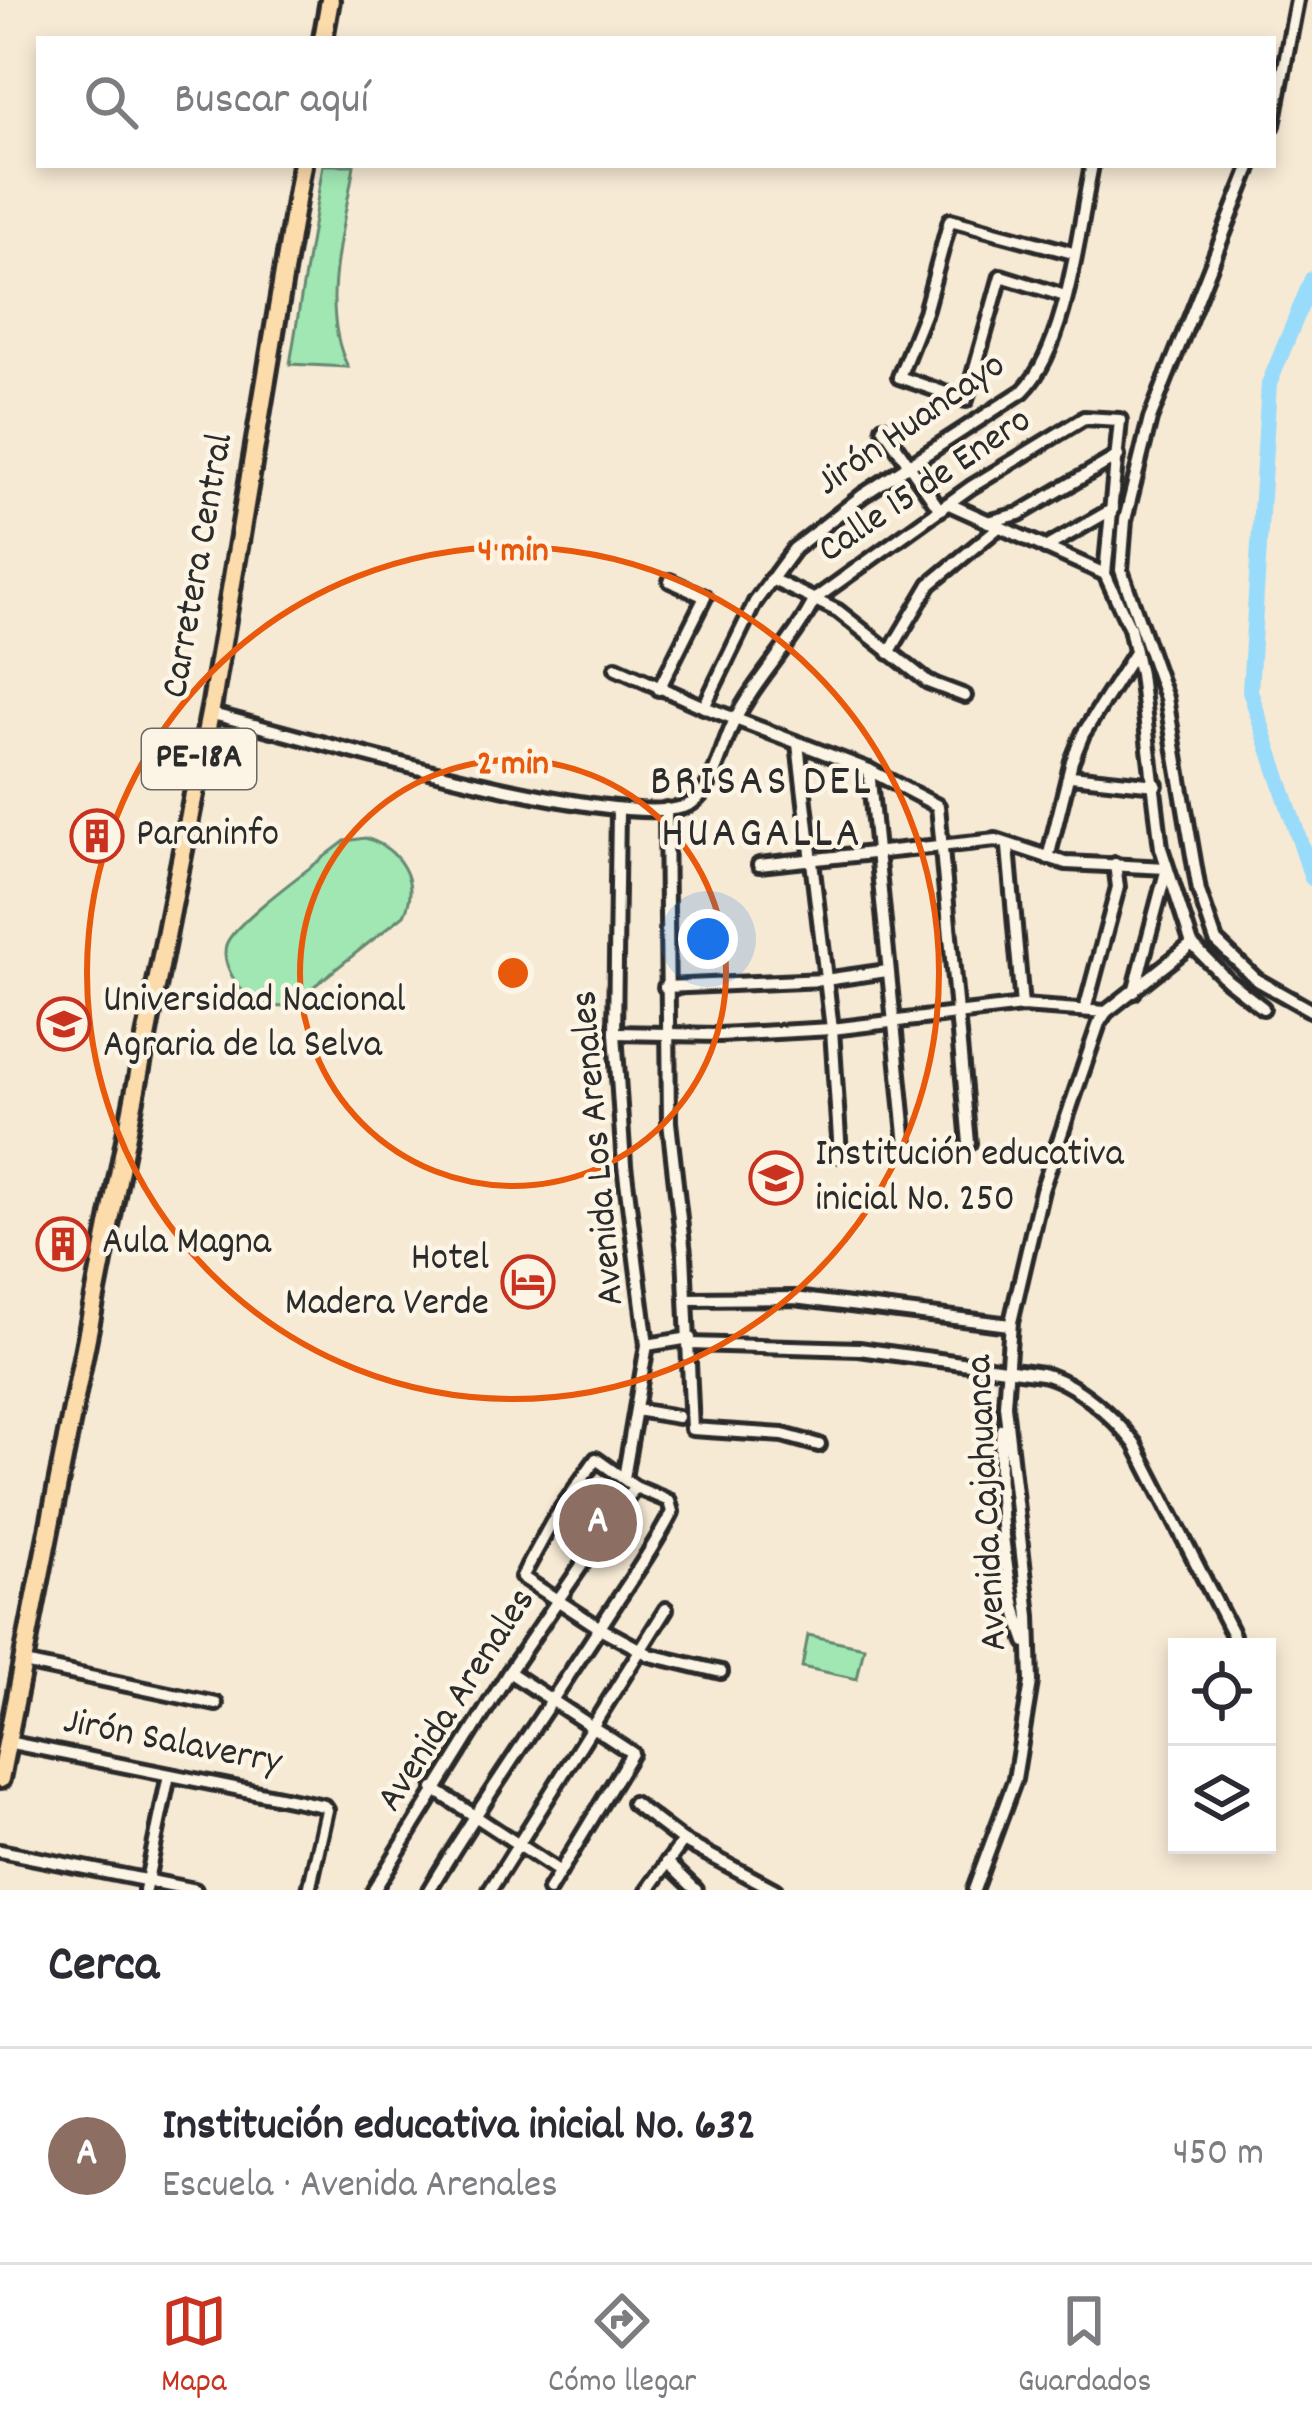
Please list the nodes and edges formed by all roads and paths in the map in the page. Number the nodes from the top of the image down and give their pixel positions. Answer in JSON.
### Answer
{"nodes":[{"id":1,"x":330,"y":0,"type":"edge"},
{"id":2,"x":1297,"y":0,"type":"edge"},
{"id":3,"x":324,"y":36,"type":"edge"},
{"id":4,"x":1276,"y":109,"type":"edge"},
{"id":5,"x":301,"y":168,"type":"edge"},
{"id":6,"x":1091,"y":168,"type":"edge"},
{"id":7,"x":1250,"y":168,"type":"edge"},
{"id":8,"x":1073,"y":253,"type":"junction"},
{"id":9,"x":1064,"y":296,"type":"junction"},
{"id":10,"x":883,"y":427,"type":"dead end"},
{"id":11,"x":1118,"y":456,"type":"junction"},
{"id":12,"x":910,"y":465,"type":"junction"},
{"id":13,"x":944,"y":507,"type":"junction"},
{"id":14,"x":1113,"y":509,"type":"junction"},
{"id":15,"x":993,"y":524,"type":"junction"},
{"id":16,"x":1046,"y":548,"type":"junction"},
{"id":17,"x":1105,"y":574,"type":"junction"},
{"id":18,"x":771,"y":579,"type":"junction"},
{"id":19,"x":670,"y":581,"type":"dead end"},
{"id":20,"x":815,"y":599,"type":"junction"},
{"id":21,"x":889,"y":653,"type":"junction"},
{"id":22,"x":1134,"y":654,"type":"junction"},
{"id":23,"x":616,"y":668,"type":"dead end"},
{"id":24,"x":659,"y":689,"type":"junction"},
{"id":25,"x":965,"y":696,"type":"dead end"},
{"id":26,"x":704,"y":707,"type":"junction"},
{"id":27,"x":208,"y":713,"type":"junction"},
{"id":28,"x":736,"y":718,"type":"junction"},
{"id":29,"x":797,"y":744,"type":"junction"},
{"id":30,"x":868,"y":770,"type":"junction"},
{"id":31,"x":1071,"y":776,"type":"junction"},
{"id":32,"x":1156,"y":785,"type":"junction"},
{"id":33,"x":666,"y":809,"type":"junction"},
{"id":34,"x":618,"y":810,"type":"junction"},
{"id":35,"x":942,"y":845,"type":"junction"},
{"id":36,"x":1008,"y":847,"type":"junction"},
{"id":37,"x":874,"y":852,"type":"junction"},
{"id":38,"x":1048,"y":858,"type":"junction"},
{"id":39,"x":810,"y":861,"type":"junction"},
{"id":40,"x":1115,"y":864,"type":"junction"},
{"id":41,"x":759,"y":865,"type":"dead end"},
{"id":42,"x":1167,"y":868,"type":"junction"},
{"id":43,"x":1194,"y":946,"type":"junction"},
{"id":44,"x":1233,"y":957,"type":"junction"},
{"id":45,"x":887,"y":971,"type":"junction"},
{"id":46,"x":825,"y":980,"type":"junction"},
{"id":47,"x":665,"y":987,"type":"junction"},
{"id":48,"x":1134,"y":992,"type":"junction"},
{"id":49,"x":1022,"y":1006,"type":"junction"},
{"id":50,"x":1263,"y":1008,"type":"dead end"},
{"id":51,"x":1084,"y":1010,"type":"junction"},
{"id":52,"x":1312,"y":1011,"type":"edge"},
{"id":53,"x":1106,"y":1012,"type":"junction"},
{"id":54,"x":958,"y":1013,"type":"junction"},
{"id":55,"x":893,"y":1021,"type":"junction"},
{"id":56,"x":832,"y":1029,"type":"junction"},
{"id":57,"x":615,"y":1033,"type":"junction"},
{"id":58,"x":666,"y":1034,"type":"junction"},
{"id":59,"x":969,"y":1143,"type":"dead end"},
{"id":60,"x":906,"y":1145,"type":"dead end"},
{"id":61,"x":840,"y":1155,"type":"dead end"},
{"id":62,"x":687,"y":1299,"type":"junction"},
{"id":63,"x":1010,"y":1325,"type":"junction"},
{"id":64,"x":690,"y":1341,"type":"junction"},
{"id":65,"x":647,"y":1345,"type":"junction"},
{"id":66,"x":1005,"y":1369,"type":"junction"},
{"id":67,"x":636,"y":1410,"type":"junction"},
{"id":68,"x":678,"y":1417,"type":"dead end"},
{"id":69,"x":819,"y":1445,"type":"dead end"},
{"id":70,"x":629,"y":1483,"type":"junction"},
{"id":71,"x":558,"y":1601,"type":"junction"},
{"id":72,"x":666,"y":1609,"type":"dead end"},
{"id":73,"x":600,"y":1628,"type":"junction"},
{"id":74,"x":1233,"y":1638,"type":"edge"},
{"id":75,"x":642,"y":1651,"type":"junction"},
{"id":76,"x":24,"y":1663,"type":"junction"},
{"id":77,"x":509,"y":1672,"type":"junction"},
{"id":78,"x":721,"y":1672,"type":"dead end"},
{"id":79,"x":554,"y":1700,"type":"junction"},
{"id":80,"x":216,"y":1704,"type":"dead end"},
{"id":81,"x":594,"y":1728,"type":"junction"},
{"id":82,"x":7,"y":1742,"type":"junction"},
{"id":83,"x":169,"y":1775,"type":"junction"},
{"id":84,"x":0,"y":1779,"type":"edge"},
{"id":85,"x":434,"y":1790,"type":"junction"},
{"id":86,"x":633,"y":1803,"type":"dead end"},
{"id":87,"x":473,"y":1816,"type":"junction"},
{"id":88,"x":683,"y":1841,"type":"junction"},
{"id":89,"x":518,"y":1845,"type":"junction"},
{"id":90,"x":0,"y":1852,"type":"edge"},
{"id":91,"x":668,"y":1862,"type":"junction"},
{"id":92,"x":560,"y":1872,"type":"junction"},
{"id":93,"x":146,"y":1885,"type":"edge"},
{"id":94,"x":195,"y":1890,"type":"edge"},
{"id":95,"x":309,"y":1890,"type":"edge"},
{"id":96,"x":374,"y":1890,"type":"edge"},
{"id":97,"x":429,"y":1890,"type":"edge"},
{"id":98,"x":490,"y":1890,"type":"edge"},
{"id":99,"x":549,"y":1890,"type":"edge"},
{"id":100,"x":648,"y":1890,"type":"edge"},
{"id":101,"x":696,"y":1890,"type":"edge"},
{"id":102,"x":775,"y":1890,"type":"edge"},
{"id":103,"x":974,"y":1890,"type":"edge"}],
"edges":[{"from":1,"to":3,"type":"highway"},
{"from":2,"to":4,"type":"street"},
{"from":5,"to":27,"type":"highway","name":"Carretera Central","number":"PE-18A"},
{"from":6,"to":8,"type":"street","name":"Jirón Huancayo"},
{"from":7,"to":44,"type":"street"},
{"from":8,"to":9,"type":"street","name":"Jirón Huancayo"},
{"from":8,"to":9,"type":"street"},
{"from":9,"to":12,"type":"street","name":"Jirón Huancayo"},
{"from":10,"to":12,"type":"street"},
{"from":11,"to":13,"type":"street","name":"Calle 15 de Enero"},
{"from":11,"to":14,"type":"street"},
{"from":11,"to":15,"type":"street"},
{"from":12,"to":13,"type":"street"},
{"from":12,"to":18,"type":"street","name":"Jirón Huancayo"},
{"from":13,"to":15,"type":"street"},
{"from":13,"to":20,"type":"street","name":"Calle 15 de Enero"},
{"from":14,"to":16,"type":"street"},
{"from":14,"to":17,"type":"street"},
{"from":15,"to":16,"type":"street"},
{"from":15,"to":21,"type":"street"},
{"from":16,"to":17,"type":"street"},
{"from":17,"to":22,"type":"street"},
{"from":18,"to":20,"type":"street"},
{"from":18,"to":26,"type":"street","name":"Jirón Huancayo"},
{"from":19,"to":24,"type":"street"},
{"from":20,"to":21,"type":"street"},
{"from":20,"to":28,"type":"street","name":"Calle 15 de Enero"},
{"from":21,"to":25,"type":"street"},
{"from":22,"to":31,"type":"street"},
{"from":22,"to":32,"type":"street"},
{"from":23,"to":24,"type":"street"},
{"from":24,"to":26,"type":"street"},
{"from":26,"to":28,"type":"street"},
{"from":27,"to":34,"type":"street"},
{"from":27,"to":76,"type":"highway","name":"Carretera Central","number":"PE-18A"},
{"from":28,"to":29,"type":"street"},
{"from":28,"to":33,"type":"street","name":"Calle 15 de Enero"},
{"from":29,"to":30,"type":"street"},
{"from":29,"to":39,"type":"street"},
{"from":30,"to":35,"type":"street"},
{"from":30,"to":37,"type":"street"},
{"from":31,"to":32,"type":"street"},
{"from":31,"to":38,"type":"street"},
{"from":32,"to":42,"type":"street"},
{"from":33,"to":34,"type":"street"},
{"from":33,"to":47,"type":"street"},
{"from":34,"to":57,"type":"street","name":"Avenida Los Arenales"},
{"from":35,"to":36,"type":"street"},
{"from":35,"to":37,"type":"street"},
{"from":35,"to":54,"type":"street"},
{"from":36,"to":38,"type":"street"},
{"from":36,"to":49,"type":"street"},
{"from":37,"to":39,"type":"street"},
{"from":37,"to":45,"type":"street"},
{"from":38,"to":40,"type":"street"},
{"from":39,"to":41,"type":"street"},
{"from":39,"to":46,"type":"street"},
{"from":40,"to":42,"type":"street"},
{"from":40,"to":51,"type":"street"},
{"from":42,"to":43,"type":"street"},
{"from":42,"to":48,"type":"street"},
{"from":43,"to":44,"type":"street"},
{"from":43,"to":48,"type":"street"},
{"from":43,"to":50,"type":"street"},
{"from":44,"to":52,"type":"street"},
{"from":45,"to":46,"type":"street"},
{"from":45,"to":55,"type":"street"},
{"from":46,"to":47,"type":"street"},
{"from":46,"to":56,"type":"street"},
{"from":47,"to":58,"type":"street"},
{"from":48,"to":53,"type":"street"},
{"from":49,"to":51,"type":"street"},
{"from":49,"to":54,"type":"street"},
{"from":51,"to":53,"type":"street"},
{"from":53,"to":63,"type":"street","name":"Avenida Cajahuanca"},
{"from":54,"to":55,"type":"street"},
{"from":54,"to":59,"type":"street"},
{"from":55,"to":56,"type":"street"},
{"from":55,"to":60,"type":"street"},
{"from":56,"to":58,"type":"street"},
{"from":56,"to":61,"type":"street"},
{"from":57,"to":58,"type":"street"},
{"from":57,"to":65,"type":"street","name":"Avenida Los Arenales"},
{"from":58,"to":62,"type":"street"},
{"from":62,"to":63,"type":"street"},
{"from":62,"to":64,"type":"street"},
{"from":63,"to":66,"type":"street","name":"Avenida Cajahuanca"},
{"from":64,"to":65,"type":"street"},
{"from":64,"to":66,"type":"street"},
{"from":64,"to":69,"type":"street"},
{"from":65,"to":67,"type":"street","name":"Avenida Los Arenales"},
{"from":66,"to":74,"type":"street"},
{"from":66,"to":103,"type":"street","name":"Avenida Cajahuanca"},
{"from":67,"to":68,"type":"street"},
{"from":67,"to":70,"type":"street","name":"Avenida Los Arenales"},
{"from":70,"to":71,"type":"street","name":"Avenida Arenales"},
{"from":70,"to":71,"type":"street"},
{"from":70,"to":73,"type":"street"},
{"from":71,"to":73,"type":"street"},
{"from":71,"to":77,"type":"street","name":"Avenida Arenales"},
{"from":72,"to":75,"type":"street"},
{"from":73,"to":75,"type":"street"},
{"from":73,"to":79,"type":"street"},
{"from":75,"to":78,"type":"street"},
{"from":75,"to":81,"type":"street"},
{"from":76,"to":80,"type":"street"},
{"from":76,"to":82,"type":"highway","number":"PE-18A"},
{"from":77,"to":79,"type":"street"},
{"from":77,"to":85,"type":"street","name":"Avenida Arenales"},
{"from":79,"to":81,"type":"street"},
{"from":79,"to":87,"type":"street"},
{"from":81,"to":89,"type":"street"},
{"from":81,"to":92,"type":"street"},
{"from":82,"to":83,"type":"street","name":"Jirón Salaverry"},
{"from":82,"to":84,"type":"highway","number":"PE-18A"},
{"from":83,"to":93,"type":"street"},
{"from":83,"to":95,"type":"street","name":"Jirón Salaverry"},
{"from":85,"to":87,"type":"street"},
{"from":85,"to":96,"type":"street","name":"Avenida Arenales"},
{"from":86,"to":88,"type":"street"},
{"from":87,"to":89,"type":"street"},
{"from":87,"to":97,"type":"street"},
{"from":88,"to":91,"type":"street"},
{"from":88,"to":102,"type":"street"},
{"from":89,"to":92,"type":"street"},
{"from":89,"to":98,"type":"street"},
{"from":90,"to":93,"type":"street"},
{"from":91,"to":100,"type":"street"},
{"from":91,"to":101,"type":"street"},
{"from":92,"to":99,"type":"street"},
{"from":93,"to":94,"type":"street"}]}
